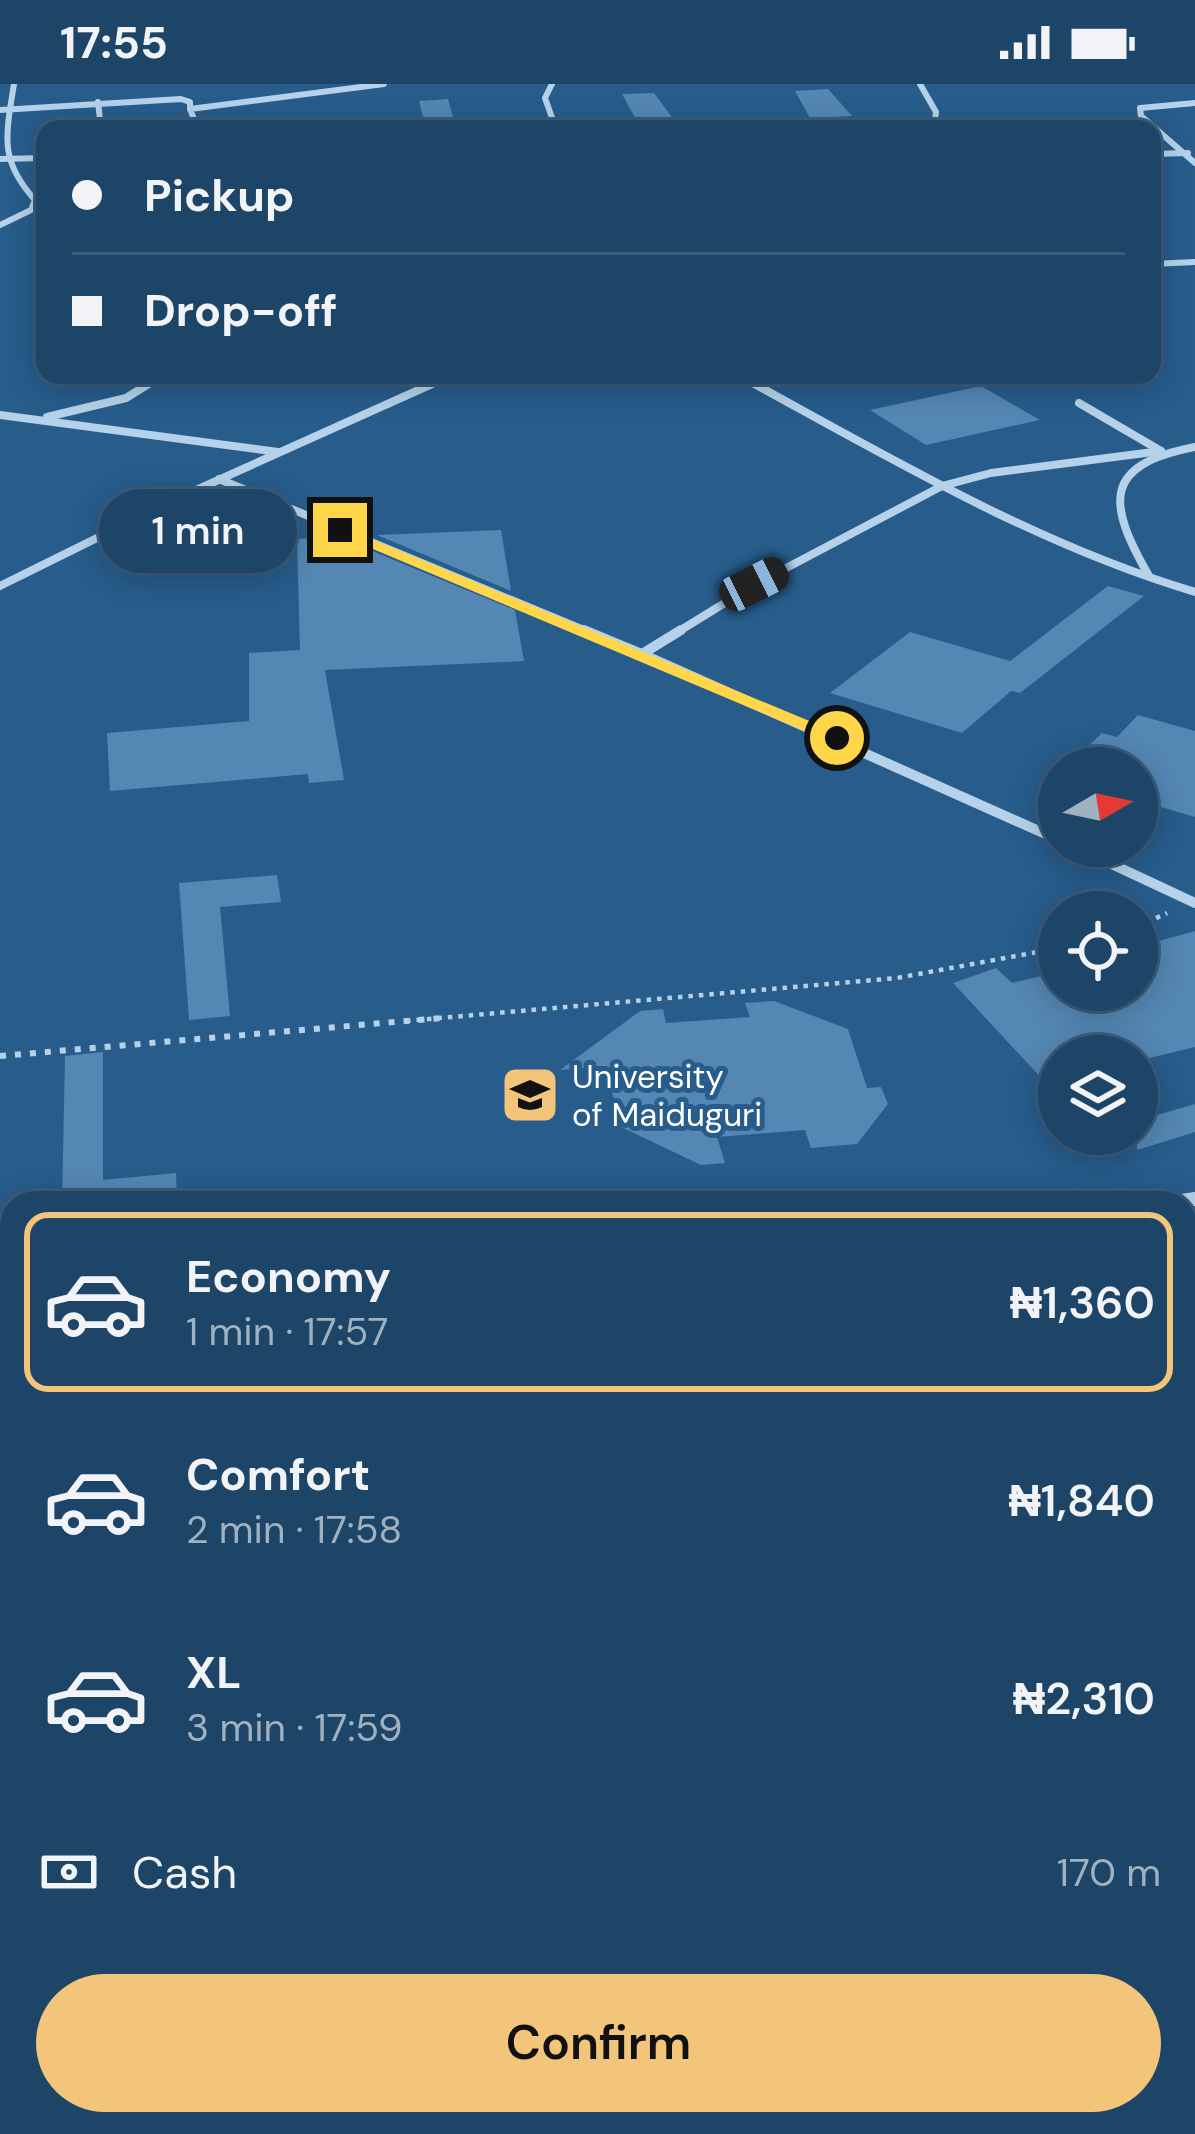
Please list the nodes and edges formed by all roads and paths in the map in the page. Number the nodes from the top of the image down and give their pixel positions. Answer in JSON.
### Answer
{"nodes":[{"id":1,"x":14,"y":84,"type":"edge"},
{"id":2,"x":384,"y":84,"type":"edge"},
{"id":3,"x":552,"y":84,"type":"edge"},
{"id":4,"x":920,"y":84,"type":"edge"},
{"id":5,"x":98,"y":102,"type":"junction"},
{"id":6,"x":1195,"y":103,"type":"edge"},
{"id":7,"x":190,"y":109,"type":"junction"},
{"id":8,"x":4,"y":110,"type":"edge"},
{"id":9,"x":100,"y":120,"type":"edge"},
{"id":10,"x":194,"y":120,"type":"edge"},
{"id":11,"x":553,"y":120,"type":"edge"},
{"id":12,"x":936,"y":120,"type":"edge"},
{"id":13,"x":1146,"y":120,"type":"edge"},
{"id":14,"x":1161,"y":134,"type":"edge"},
{"id":15,"x":1195,"y":153,"type":"edge"},
{"id":16,"x":1161,"y":154,"type":"edge"},
{"id":17,"x":1184,"y":154,"type":"junction"},
{"id":18,"x":36,"y":158,"type":"edge"},
{"id":19,"x":1,"y":159,"type":"edge"},
{"id":20,"x":1195,"y":163,"type":"edge"},
{"id":21,"x":0,"y":225,"type":"edge"},
{"id":22,"x":1195,"y":262,"type":"edge"},
{"id":23,"x":1161,"y":264,"type":"edge"},
{"id":24,"x":149,"y":384,"type":"edge"},
{"id":25,"x":432,"y":384,"type":"edge"},
{"id":26,"x":755,"y":384,"type":"edge"},
{"id":27,"x":1079,"y":403,"type":"dead end"},
{"id":28,"x":0,"y":415,"type":"edge"},
{"id":29,"x":33,"y":420,"type":"junction"},
{"id":30,"x":1195,"y":447,"type":"edge"},
{"id":31,"x":279,"y":452,"type":"junction"},
{"id":32,"x":1161,"y":452,"type":"junction"},
{"id":33,"x":219,"y":479,"type":"junction"},
{"id":34,"x":943,"y":486,"type":"junction"},
{"id":35,"x":1150,"y":579,"type":"junction"},
{"id":36,"x":0,"y":586,"type":"edge"},
{"id":37,"x":1195,"y":592,"type":"edge"},
{"id":38,"x":642,"y":654,"type":"junction"},
{"id":39,"x":1038,"y":830,"type":"edge"},
{"id":40,"x":1118,"y":867,"type":"edge"},
{"id":41,"x":1195,"y":903,"type":"edge"},
{"id":42,"x":1038,"y":952,"type":"edge"},
{"id":43,"x":0,"y":1056,"type":"edge"}],
"edges":[{"from":1,"to":8,"type":"street"},
{"from":2,"to":7,"type":"street"},
{"from":3,"to":11,"type":"street"},
{"from":4,"to":12,"type":"street"},
{"from":5,"to":7,"type":"street"},
{"from":5,"to":8,"type":"street"},
{"from":5,"to":9,"type":"street"},
{"from":6,"to":13,"type":"street"},
{"from":7,"to":10,"type":"street"},
{"from":8,"to":19,"type":"street"},
{"from":14,"to":17,"type":"street"},
{"from":15,"to":17,"type":"street"},
{"from":16,"to":17,"type":"street"},
{"from":17,"to":20,"type":"street"},
{"from":18,"to":19,"type":"street"},
{"from":19,"to":21,"type":"street"},
{"from":22,"to":23,"type":"street"},
{"from":24,"to":29,"type":"street"},
{"from":25,"to":31,"type":"street"},
{"from":26,"to":34,"type":"street"},
{"from":27,"to":32,"type":"street"},
{"from":28,"to":29,"type":"street"},
{"from":29,"to":31,"type":"street"},
{"from":30,"to":32,"type":"street"},
{"from":31,"to":33,"type":"street"},
{"from":32,"to":34,"type":"street"},
{"from":32,"to":35,"type":"street"},
{"from":33,"to":36,"type":"street"},
{"from":33,"to":38,"type":"street"},
{"from":34,"to":35,"type":"street"},
{"from":34,"to":38,"type":"street"},
{"from":35,"to":37,"type":"street"},
{"from":38,"to":39,"type":"street"},
{"from":40,"to":41,"type":"street"},
{"from":42,"to":43,"type":"path"}]}
